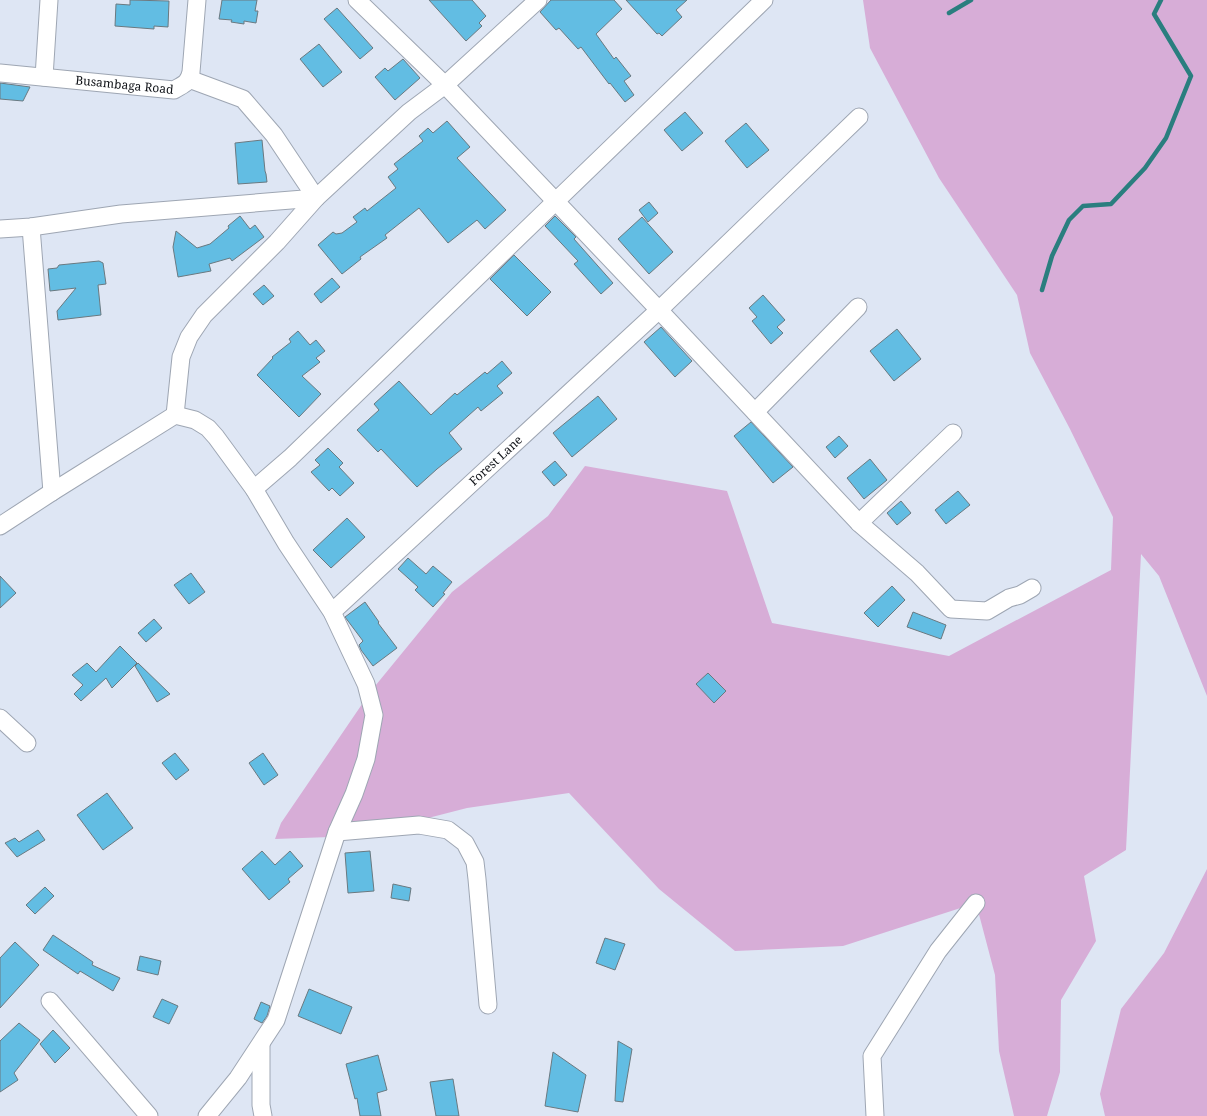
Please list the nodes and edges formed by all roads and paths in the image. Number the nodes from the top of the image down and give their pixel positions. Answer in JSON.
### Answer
{"nodes":[{"id":1,"x":49,"y":0,"type":"edge"},
{"id":2,"x":197,"y":0,"type":"edge"},
{"id":3,"x":357,"y":0,"type":"edge"},
{"id":4,"x":538,"y":0,"type":"edge"},
{"id":5,"x":764,"y":0,"type":"edge"},
{"id":6,"x":0,"y":73,"type":"edge"},
{"id":7,"x":44,"y":78,"type":"junction"},
{"id":8,"x":189,"y":80,"type":"junction"},
{"id":9,"x":445,"y":85,"type":"junction"},
{"id":10,"x":859,"y":117,"type":"dead end"},
{"id":11,"x":316,"y":198,"type":"junction"},
{"id":12,"x":555,"y":200,"type":"junction"},
{"id":13,"x":31,"y":227,"type":"junction"},
{"id":14,"x":0,"y":229,"type":"edge"},
{"id":15,"x":858,"y":307,"type":"dead end"},
{"id":16,"x":659,"y":310,"type":"junction"},
{"id":17,"x":755,"y":412,"type":"junction"},
{"id":18,"x":175,"y":415,"type":"junction"},
{"id":19,"x":954,"y":433,"type":"dead end"},
{"id":20,"x":254,"y":489,"type":"junction"},
{"id":21,"x":52,"y":492,"type":"junction"},
{"id":22,"x":859,"y":523,"type":"junction"},
{"id":23,"x":0,"y":526,"type":"edge"},
{"id":24,"x":1032,"y":588,"type":"dead end"},
{"id":25,"x":332,"y":612,"type":"junction"},
{"id":26,"x":0,"y":718,"type":"edge"},
{"id":27,"x":27,"y":743,"type":"dead end"},
{"id":28,"x":337,"y":832,"type":"junction"},
{"id":29,"x":976,"y":903,"type":"dead end"},
{"id":30,"x":50,"y":1001,"type":"dead end"},
{"id":31,"x":488,"y":1005,"type":"dead end"},
{"id":32,"x":261,"y":1044,"type":"junction"},
{"id":33,"x":149,"y":1116,"type":"edge"},
{"id":34,"x":207,"y":1116,"type":"edge"},
{"id":35,"x":263,"y":1116,"type":"edge"},
{"id":36,"x":875,"y":1116,"type":"edge"}],
"edges":[{"from":1,"to":7,"type":"street"},
{"from":2,"to":8,"type":"street","name":"Busambaga Road"},
{"from":3,"to":9,"type":"street"},
{"from":4,"to":9,"type":"street"},
{"from":5,"to":12,"type":"street"},
{"from":6,"to":7,"type":"street","name":"Busambaga Road"},
{"from":7,"to":8,"type":"street","name":"Busambaga Road"},
{"from":8,"to":11,"type":"street"},
{"from":9,"to":11,"type":"street"},
{"from":9,"to":12,"type":"street"},
{"from":10,"to":16,"type":"street","name":"Forest Lane"},
{"from":11,"to":13,"type":"street"},
{"from":11,"to":18,"type":"street"},
{"from":12,"to":16,"type":"street"},
{"from":12,"to":20,"type":"street"},
{"from":13,"to":14,"type":"street"},
{"from":13,"to":21,"type":"street"},
{"from":15,"to":17,"type":"street"},
{"from":16,"to":17,"type":"street"},
{"from":16,"to":25,"type":"street","name":"Forest Lane"},
{"from":17,"to":22,"type":"street"},
{"from":18,"to":20,"type":"street"},
{"from":18,"to":21,"type":"street"},
{"from":19,"to":22,"type":"street"},
{"from":20,"to":25,"type":"street"},
{"from":21,"to":23,"type":"street"},
{"from":22,"to":24,"type":"street"},
{"from":25,"to":28,"type":"street"},
{"from":26,"to":27,"type":"street"},
{"from":28,"to":31,"type":"street"},
{"from":28,"to":32,"type":"street"},
{"from":29,"to":36,"type":"street"},
{"from":30,"to":33,"type":"street"},
{"from":32,"to":34,"type":"street"},
{"from":32,"to":35,"type":"street"}]}
